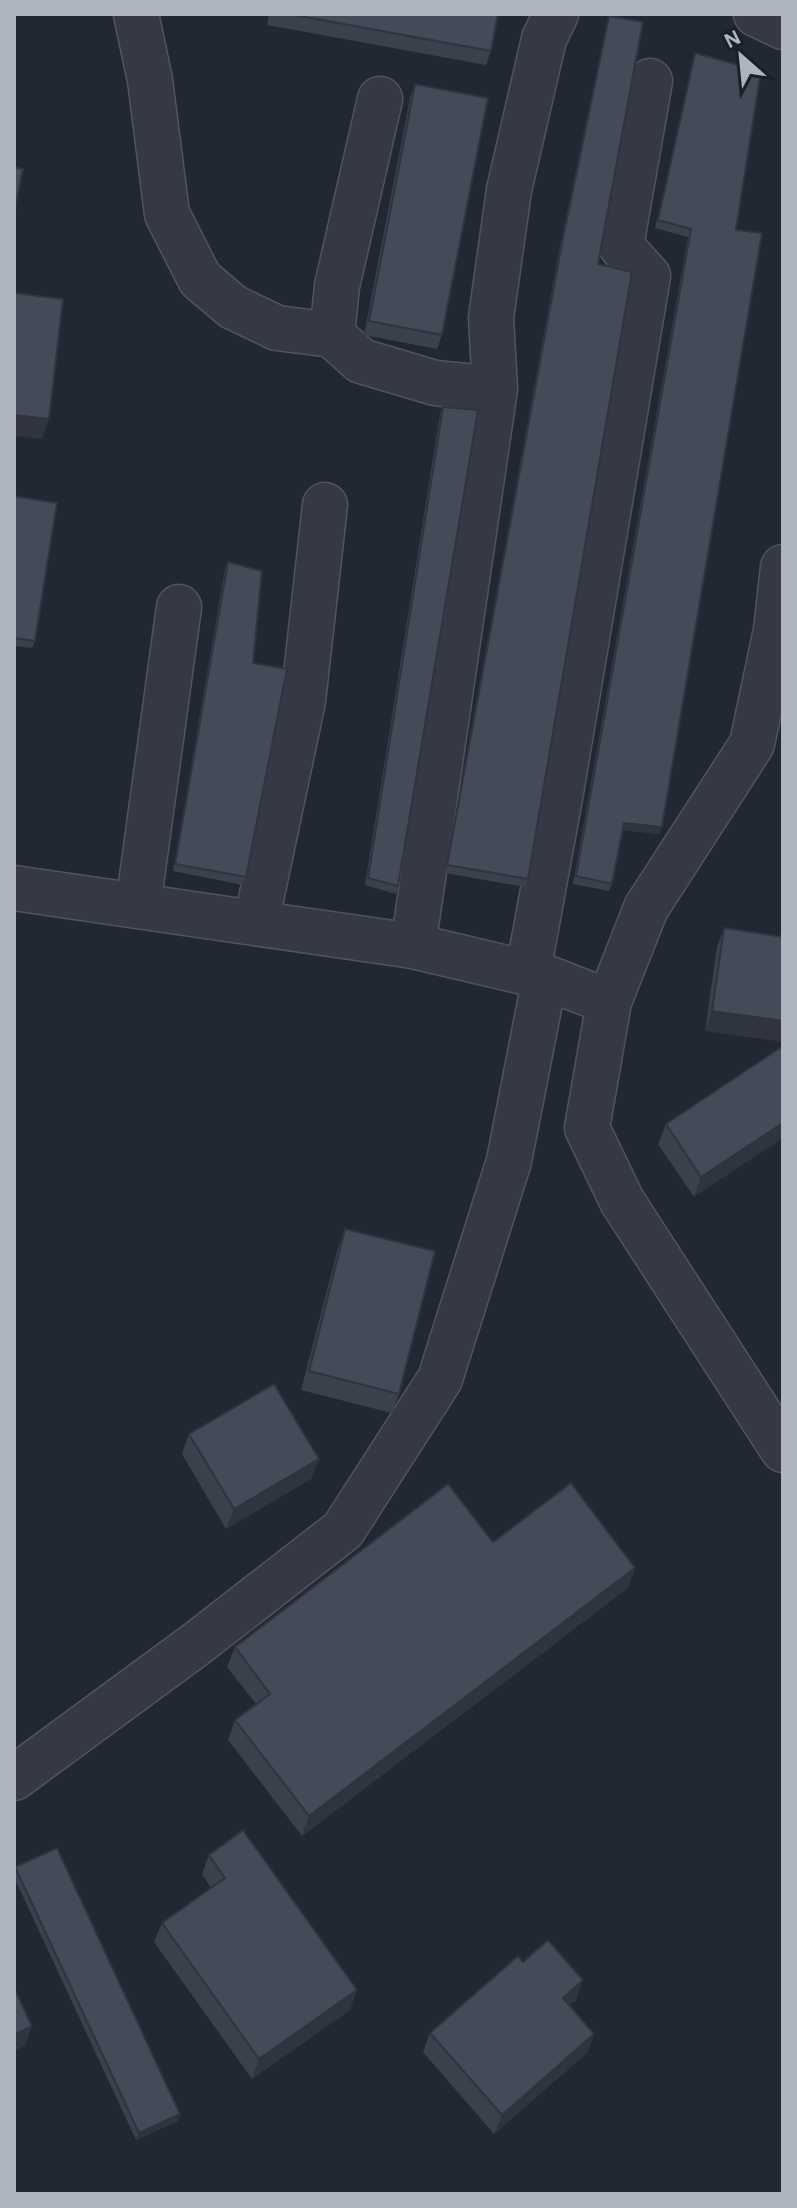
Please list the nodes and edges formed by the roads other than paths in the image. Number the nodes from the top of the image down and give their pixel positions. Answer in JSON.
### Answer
{"nodes":[{"id":1,"x":136,"y":14,"type":"edge"},
{"id":2,"x":556,"y":14,"type":"edge"},
{"id":3,"x":756,"y":14,"type":"edge"},
{"id":4,"x":783,"y":27,"type":"edge"},
{"id":5,"x":650,"y":81,"type":"dead end"},
{"id":6,"x":380,"y":99,"type":"dead end"},
{"id":7,"x":332,"y":335,"type":"junction"},
{"id":8,"x":495,"y":389,"type":"junction"},
{"id":9,"x":325,"y":505,"type":"dead end"},
{"id":10,"x":783,"y":567,"type":"edge"},
{"id":11,"x":179,"y":607,"type":"dead end"},
{"id":12,"x":14,"y":888,"type":"edge"},
{"id":13,"x":138,"y":906,"type":"junction"},
{"id":14,"x":256,"y":923,"type":"junction"},
{"id":15,"x":413,"y":946,"type":"junction"},
{"id":16,"x":536,"y":974,"type":"junction"},
{"id":17,"x":609,"y":1002,"type":"junction"},
{"id":18,"x":783,"y":1450,"type":"edge"},
{"id":19,"x":14,"y":1778,"type":"edge"}],
"edges":[{"from":1,"to":7,"type":"street"},
{"from":2,"to":8,"type":"street"},
{"from":3,"to":4,"type":"street"},
{"from":5,"to":16,"type":"street"},
{"from":6,"to":7,"type":"street"},
{"from":7,"to":8,"type":"street"},
{"from":8,"to":15,"type":"street"},
{"from":9,"to":14,"type":"street"},
{"from":10,"to":17,"type":"street"},
{"from":11,"to":13,"type":"street"},
{"from":12,"to":13,"type":"street"},
{"from":13,"to":14,"type":"street"},
{"from":14,"to":15,"type":"street"},
{"from":15,"to":16,"type":"street"},
{"from":16,"to":17,"type":"street"},
{"from":16,"to":19,"type":"street"},
{"from":17,"to":18,"type":"street"}]}
